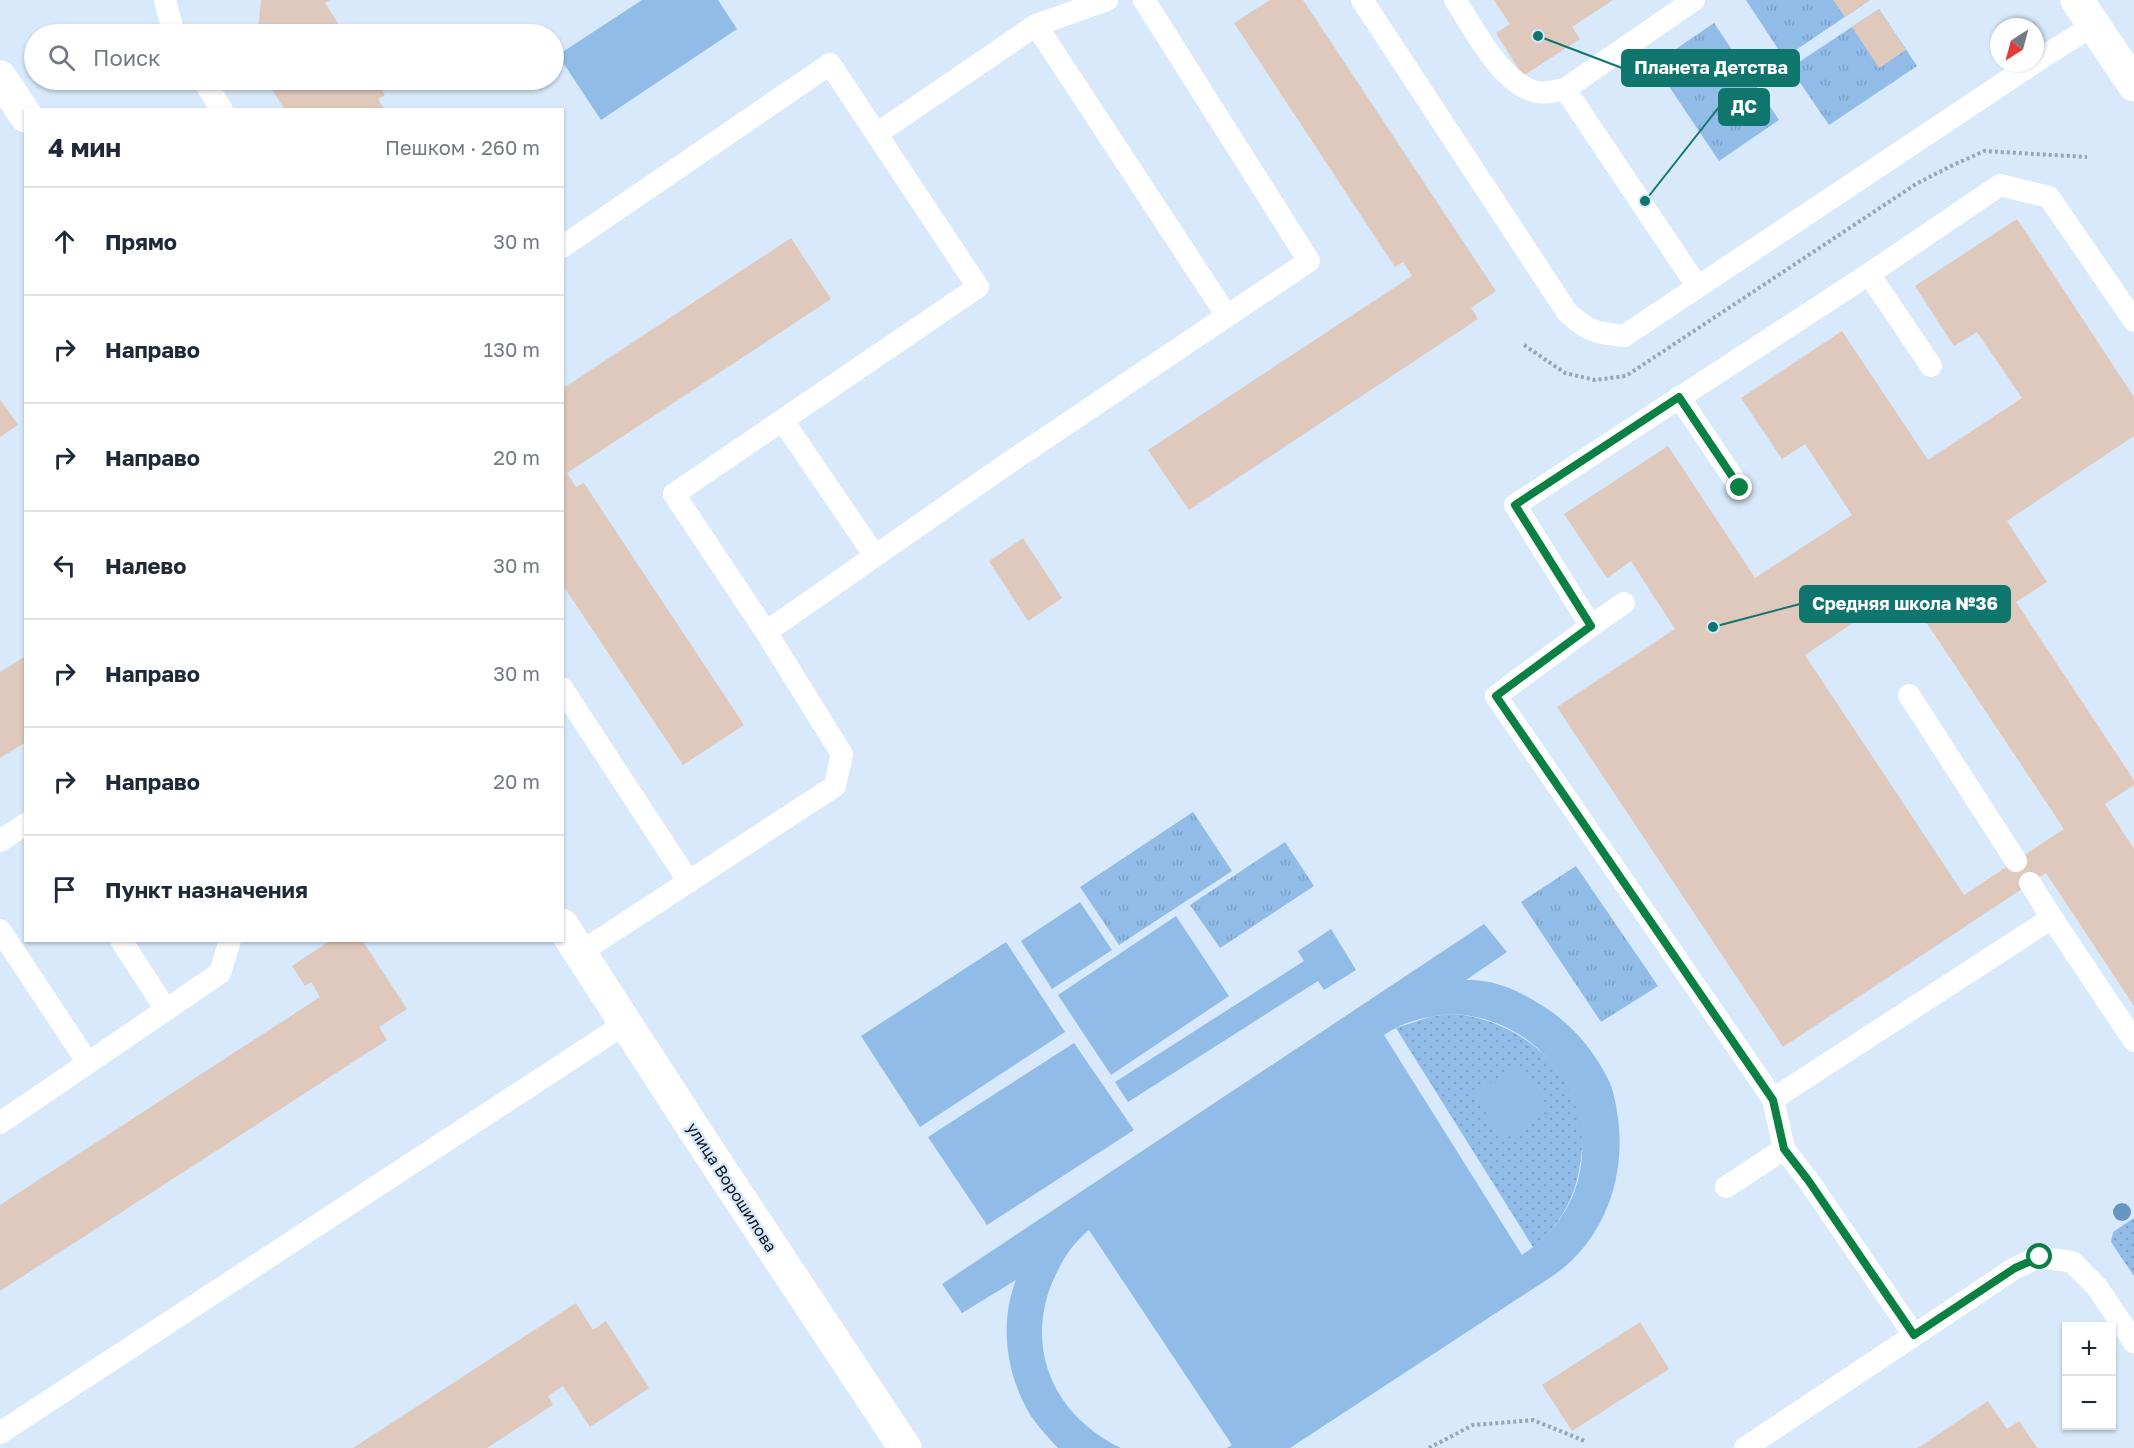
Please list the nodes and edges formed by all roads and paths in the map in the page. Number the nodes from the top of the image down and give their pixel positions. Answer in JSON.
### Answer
{"nodes":[{"id":1,"x":165,"y":0,"type":"edge"},
{"id":2,"x":1107,"y":0,"type":"edge"},
{"id":3,"x":1144,"y":0,"type":"edge"},
{"id":4,"x":1362,"y":0,"type":"edge"},
{"id":5,"x":1455,"y":0,"type":"edge"},
{"id":6,"x":1694,"y":0,"type":"edge"},
{"id":7,"x":2085,"y":13,"type":"edge"},
{"id":8,"x":171,"y":24,"type":"edge"},
{"id":9,"x":1036,"y":25,"type":"junction"},
{"id":10,"x":2044,"y":53,"type":"edge"},
{"id":11,"x":2020,"y":72,"type":"edge"},
{"id":12,"x":0,"y":77,"type":"edge"},
{"id":13,"x":2134,"y":85,"type":"edge"},
{"id":14,"x":1565,"y":88,"type":"junction"},
{"id":15,"x":209,"y":90,"type":"edge"},
{"id":16,"x":221,"y":108,"type":"edge"},
{"id":17,"x":24,"y":113,"type":"edge"},
{"id":18,"x":878,"y":133,"type":"junction"},
{"id":19,"x":2087,"y":157,"type":"dead end"},
{"id":20,"x":564,"y":246,"type":"edge"},
{"id":21,"x":1869,"y":274,"type":"junction"},
{"id":22,"x":1697,"y":286,"type":"junction"},
{"id":23,"x":1227,"y":316,"type":"junction"},
{"id":24,"x":2134,"y":321,"type":"edge"},
{"id":25,"x":1524,"y":345,"type":"dead end"},
{"id":26,"x":1931,"y":366,"type":"dead end"},
{"id":27,"x":1679,"y":397,"type":"junction"},
{"id":28,"x":783,"y":421,"type":"junction"},
{"id":29,"x":1740,"y":488,"type":"dead end"},
{"id":30,"x":875,"y":556,"type":"junction"},
{"id":31,"x":1624,"y":603,"type":"dead end"},
{"id":32,"x":1591,"y":626,"type":"junction"},
{"id":33,"x":766,"y":632,"type":"junction"},
{"id":34,"x":564,"y":691,"type":"edge"},
{"id":35,"x":1909,"y":695,"type":"dead end"},
{"id":36,"x":24,"y":825,"type":"edge"},
{"id":37,"x":0,"y":841,"type":"edge"},
{"id":38,"x":2016,"y":861,"type":"dead end"},
{"id":39,"x":689,"y":882,"type":"junction"},
{"id":40,"x":2030,"y":883,"type":"dead end"},
{"id":41,"x":2052,"y":918,"type":"junction"},
{"id":42,"x":564,"y":928,"type":"edge"},
{"id":43,"x":0,"y":930,"type":"edge"},
{"id":44,"x":122,"y":942,"type":"edge"},
{"id":45,"x":230,"y":942,"type":"edge"},
{"id":46,"x":581,"y":952,"type":"junction"},
{"id":47,"x":166,"y":1010,"type":"junction"},
{"id":48,"x":626,"y":1023,"type":"junction"},
{"id":49,"x":2134,"y":1041,"type":"edge"},
{"id":50,"x":88,"y":1063,"type":"junction"},
{"id":51,"x":1773,"y":1100,"type":"junction"},
{"id":52,"x":0,"y":1123,"type":"edge"},
{"id":53,"x":1784,"y":1149,"type":"junction"},
{"id":54,"x":1726,"y":1187,"type":"dead end"},
{"id":55,"x":1914,"y":1335,"type":"junction"},
{"id":56,"x":2134,"y":1341,"type":"edge"},
{"id":57,"x":0,"y":1433,"type":"edge"},
{"id":58,"x":1585,"y":1442,"type":"dead end"},
{"id":59,"x":905,"y":1448,"type":"edge"},
{"id":60,"x":1429,"y":1448,"type":"edge"},
{"id":61,"x":1744,"y":1448,"type":"edge"}],
"edges":[{"from":1,"to":8,"type":"lane"},
{"from":2,"to":9,"type":"lane"},
{"from":3,"to":23,"type":"lane"},
{"from":4,"to":22,"type":"lane"},
{"from":5,"to":14,"type":"lane"},
{"from":6,"to":14,"type":"lane"},
{"from":7,"to":10,"type":"lane"},
{"from":7,"to":13,"type":"street"},
{"from":9,"to":18,"type":"lane"},
{"from":9,"to":23,"type":"lane"},
{"from":11,"to":22,"type":"lane"},
{"from":12,"to":17,"type":"street"},
{"from":14,"to":22,"type":"lane"},
{"from":15,"to":16,"type":"lane"},
{"from":18,"to":20,"type":"lane"},
{"from":18,"to":28,"type":"lane"},
{"from":19,"to":25,"type":"path"},
{"from":21,"to":24,"type":"lane"},
{"from":21,"to":26,"type":"lane"},
{"from":21,"to":27,"type":"lane"},
{"from":23,"to":30,"type":"lane"},
{"from":27,"to":29,"type":"lane"},
{"from":27,"to":32,"type":"lane"},
{"from":28,"to":30,"type":"lane"},
{"from":28,"to":33,"type":"lane"},
{"from":30,"to":33,"type":"lane"},
{"from":31,"to":32,"type":"lane"},
{"from":32,"to":51,"type":"lane"},
{"from":33,"to":39,"type":"lane"},
{"from":34,"to":39,"type":"lane"},
{"from":35,"to":38,"type":"lane"},
{"from":36,"to":37,"type":"lane"},
{"from":39,"to":46,"type":"lane"},
{"from":40,"to":41,"type":"lane"},
{"from":41,"to":49,"type":"lane"},
{"from":41,"to":51,"type":"lane"},
{"from":42,"to":46,"type":"street","name":"улица Ворошилова"},
{"from":43,"to":50,"type":"lane"},
{"from":44,"to":47,"type":"lane"},
{"from":45,"to":47,"type":"lane"},
{"from":46,"to":48,"type":"street","name":"улица Ворошилова"},
{"from":47,"to":50,"type":"lane"},
{"from":48,"to":57,"type":"lane"},
{"from":48,"to":59,"type":"street","name":"улица Ворошилова"},
{"from":50,"to":52,"type":"lane"},
{"from":51,"to":53,"type":"lane"},
{"from":53,"to":54,"type":"lane"},
{"from":53,"to":55,"type":"lane"},
{"from":55,"to":56,"type":"lane"},
{"from":55,"to":61,"type":"lane"},
{"from":58,"to":60,"type":"path"}]}
